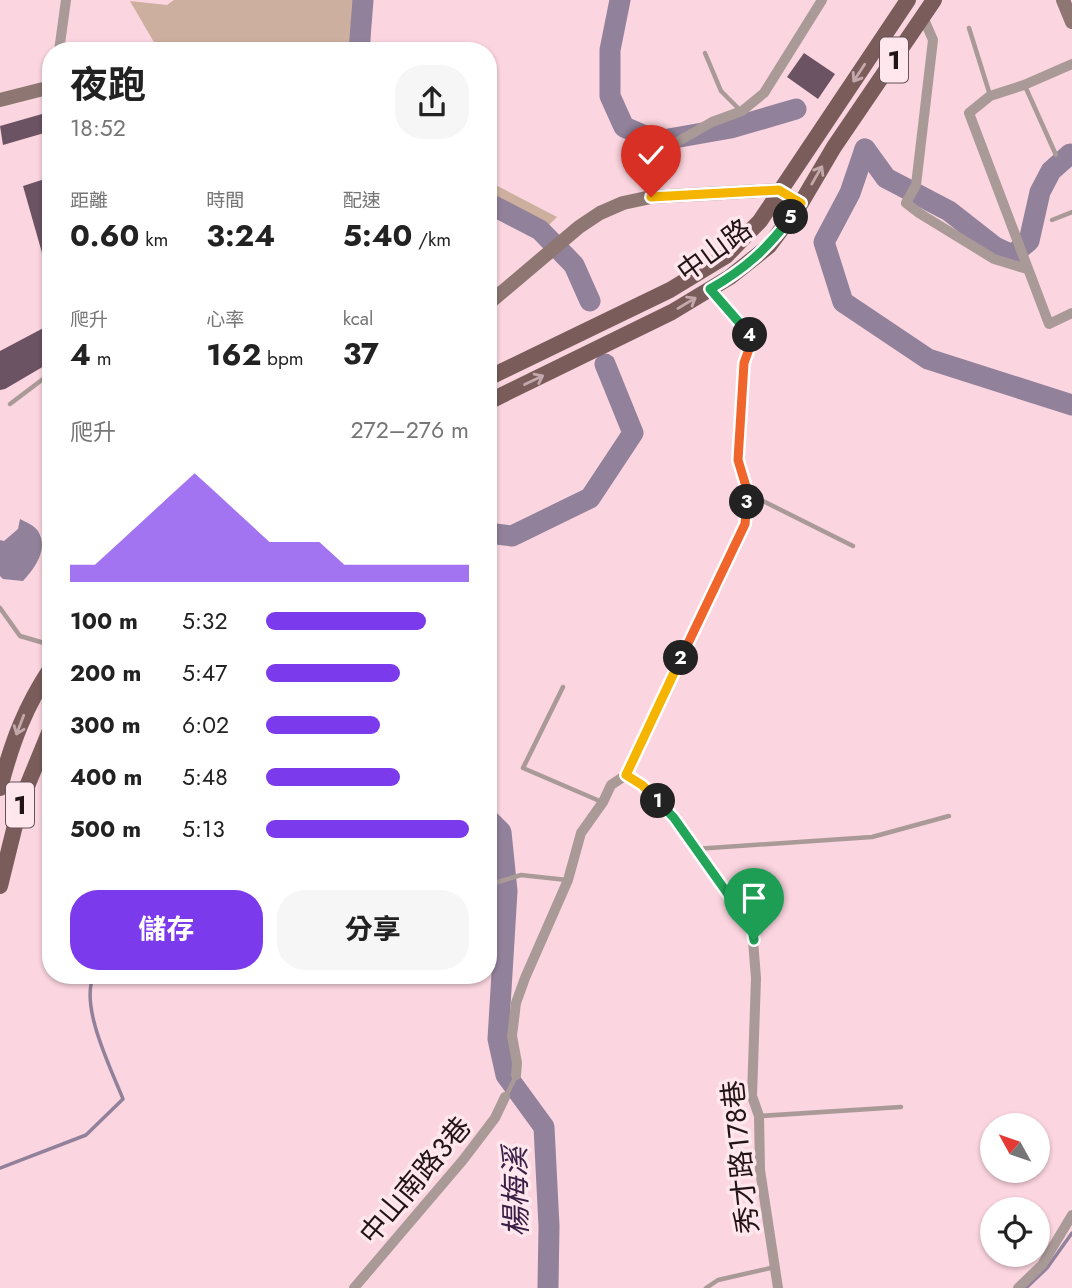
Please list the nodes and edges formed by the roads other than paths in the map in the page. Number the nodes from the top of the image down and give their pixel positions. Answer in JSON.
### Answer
{"nodes":[{"id":1,"x":66,"y":0,"type":"edge"},
{"id":2,"x":822,"y":0,"type":"edge"},
{"id":3,"x":908,"y":0,"type":"edge"},
{"id":4,"x":934,"y":0,"type":"edge"},
{"id":5,"x":1063,"y":0,"type":"edge"},
{"id":6,"x":923,"y":17,"type":"junction"},
{"id":7,"x":1072,"y":22,"type":"edge"},
{"id":8,"x":969,"y":28,"type":"dead end"},
{"id":9,"x":60,"y":42,"type":"edge"},
{"id":10,"x":705,"y":52,"type":"dead end"},
{"id":11,"x":1072,"y":64,"type":"edge"},
{"id":12,"x":1024,"y":85,"type":"junction"},
{"id":13,"x":42,"y":89,"type":"edge"},
{"id":14,"x":990,"y":96,"type":"junction"},
{"id":15,"x":0,"y":100,"type":"edge"},
{"id":16,"x":742,"y":111,"type":"junction"},
{"id":17,"x":1055,"y":155,"type":"dead end"},
{"id":18,"x":779,"y":190,"type":"junction"},
{"id":19,"x":651,"y":197,"type":"junction"},
{"id":20,"x":801,"y":203,"type":"junction"},
{"id":21,"x":1072,"y":212,"type":"edge"},
{"id":22,"x":1052,"y":220,"type":"dead end"},
{"id":23,"x":1025,"y":264,"type":"junction"},
{"id":24,"x":710,"y":289,"type":"junction"},
{"id":25,"x":497,"y":297,"type":"edge"},
{"id":26,"x":1072,"y":313,"type":"edge"},
{"id":27,"x":497,"y":374,"type":"edge"},
{"id":28,"x":42,"y":380,"type":"edge"},
{"id":29,"x":497,"y":398,"type":"edge"},
{"id":30,"x":10,"y":404,"type":"dead end"},
{"id":31,"x":748,"y":493,"type":"junction"},
{"id":32,"x":853,"y":545,"type":"dead end"},
{"id":33,"x":0,"y":608,"type":"edge"},
{"id":34,"x":42,"y":642,"type":"edge"},
{"id":35,"x":42,"y":681,"type":"edge"},
{"id":36,"x":563,"y":687,"type":"dead end"},
{"id":37,"x":42,"y":750,"type":"edge"},
{"id":38,"x":626,"y":775,"type":"junction"},
{"id":39,"x":0,"y":788,"type":"edge"},
{"id":40,"x":603,"y":802,"type":"junction"},
{"id":41,"x":949,"y":816,"type":"dead end"},
{"id":42,"x":694,"y":849,"type":"junction"},
{"id":43,"x":568,"y":880,"type":"junction"},
{"id":44,"x":497,"y":882,"type":"edge"},
{"id":45,"x":0,"y":886,"type":"edge"},
{"id":46,"x":516,"y":1075,"type":"joint"},
{"id":47,"x":505,"y":1097,"type":"joint"},
{"id":48,"x":901,"y":1107,"type":"dead end"},
{"id":49,"x":759,"y":1116,"type":"junction"},
{"id":50,"x":1072,"y":1215,"type":"edge"},
{"id":51,"x":776,"y":1267,"type":"junction"},
{"id":52,"x":354,"y":1288,"type":"edge"},
{"id":53,"x":706,"y":1288,"type":"edge"},
{"id":54,"x":778,"y":1288,"type":"edge"},
{"id":55,"x":1018,"y":1288,"type":"edge"}],
"edges":[{"from":1,"to":9,"type":"street"},
{"from":2,"to":16,"type":"street"},
{"from":3,"to":18,"type":"main road","name":"中山路","number":"1","one_way":true},
{"from":4,"to":6,"type":"main road","number":"1"},
{"from":5,"to":7,"type":"street"},
{"from":20,"to":6,"type":"main road","name":"中山路","number":"1","one_way":true},
{"from":6,"to":23,"type":"street"},
{"from":8,"to":14,"type":"lane"},
{"from":10,"to":16,"type":"lane"},
{"from":11,"to":12,"type":"street"},
{"from":12,"to":14,"type":"street"},
{"from":12,"to":17,"type":"lane"},
{"from":13,"to":15,"type":"street"},
{"from":14,"to":23,"type":"street"},
{"from":16,"to":19,"type":"street"},
{"from":18,"to":19,"type":"street"},
{"from":18,"to":20,"type":"street"},
{"from":18,"to":27,"type":"main road","name":"中山路","number":"1"},
{"from":19,"to":25,"type":"street"},
{"from":20,"to":24,"type":"main road","name":"中山路","number":"1"},
{"from":21,"to":22,"type":"lane"},
{"from":23,"to":26,"type":"street"},
{"from":29,"to":24,"type":"main road","name":"中山路","number":"1","one_way":true},
{"from":24,"to":31,"type":"street"},
{"from":28,"to":30,"type":"lane"},
{"from":31,"to":32,"type":"lane"},
{"from":31,"to":38,"type":"street"},
{"from":33,"to":34,"type":"lane"},
{"from":35,"to":39,"type":"main road","number":"1","one_way":true},
{"from":36,"to":40,"type":"lane"},
{"from":37,"to":45,"type":"main road","number":"1"},
{"from":38,"to":40,"type":"street"},
{"from":38,"to":42,"type":"street","name":"秀才路178巷"},
{"from":40,"to":43,"type":"street"},
{"from":41,"to":42,"type":"lane"},
{"from":42,"to":49,"type":"street","name":"秀才路178巷"},
{"from":43,"to":44,"type":"lane"},
{"from":43,"to":46,"type":"street"},
{"from":46,"to":47,"type":"lane"},
{"from":47,"to":52,"type":"street","name":"中山南路3巷"},
{"from":48,"to":49,"type":"lane"},
{"from":49,"to":51,"type":"street","name":"秀才路178巷"},
{"from":50,"to":55,"type":"street"},
{"from":51,"to":53,"type":"lane"},
{"from":51,"to":54,"type":"street","name":"秀才路178巷"}]}
